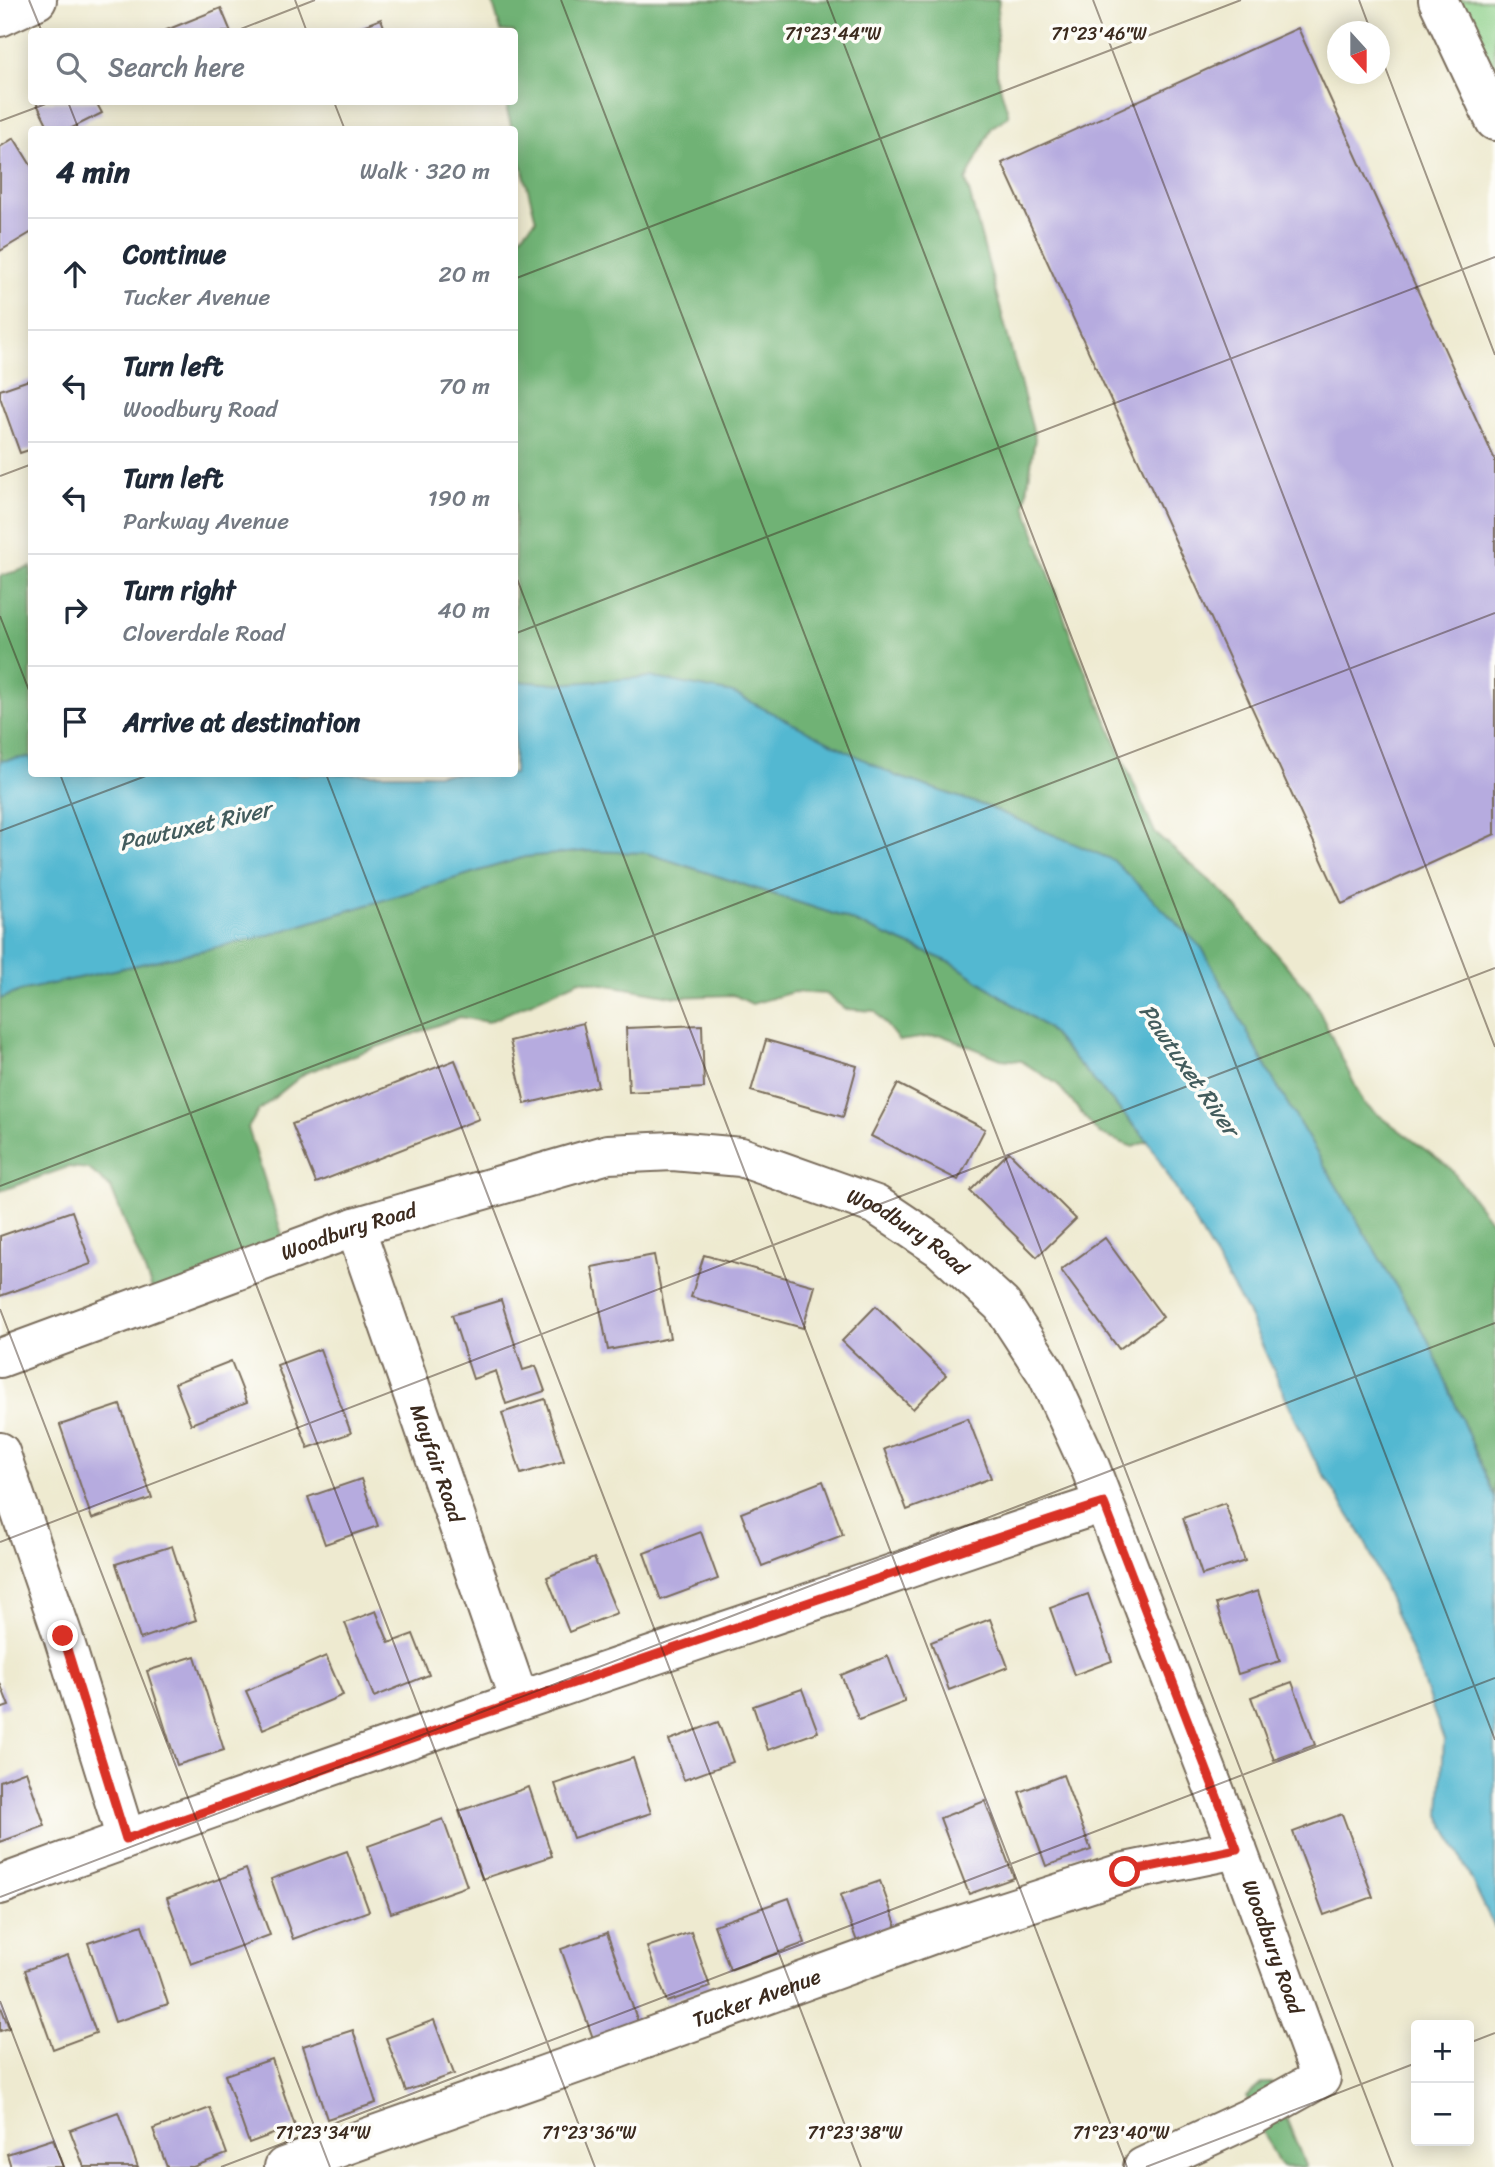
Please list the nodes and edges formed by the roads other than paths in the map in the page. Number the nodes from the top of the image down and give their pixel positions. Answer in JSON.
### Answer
{"nodes":[{"id":1,"x":37,"y":0,"type":"edge"},
{"id":2,"x":1438,"y":0,"type":"edge"},
{"id":3,"x":0,"y":17,"type":"edge"},
{"id":4,"x":1495,"y":121,"type":"edge"},
{"id":5,"x":355,"y":1227,"type":"junction"},
{"id":6,"x":0,"y":1359,"type":"edge"},
{"id":7,"x":0,"y":1452,"type":"edge"},
{"id":8,"x":1104,"y":1503,"type":"junction"},
{"id":9,"x":519,"y":1700,"type":"junction"},
{"id":10,"x":126,"y":1839,"type":"junction"},
{"id":11,"x":1237,"y":1849,"type":"junction"},
{"id":12,"x":0,"y":1885,"type":"edge"},
{"id":13,"x":284,"y":2167,"type":"edge"},
{"id":14,"x":1143,"y":2167,"type":"edge"}],
"edges":[{"from":1,"to":3,"type":"street"},
{"from":2,"to":4,"type":"street"},
{"from":5,"to":6,"type":"street","name":"Woodbury Road"},
{"from":5,"to":8,"type":"street","name":"Woodbury Road"},
{"from":5,"to":9,"type":"street","name":"Mayfair Road"},
{"from":7,"to":10,"type":"street"},
{"from":8,"to":9,"type":"street"},
{"from":8,"to":11,"type":"street","name":"Woodbury Road"},
{"from":9,"to":10,"type":"street"},
{"from":10,"to":12,"type":"street"},
{"from":11,"to":13,"type":"street","name":"Tucker Avenue"},
{"from":11,"to":14,"type":"street","name":"Woodbury Road"}]}
